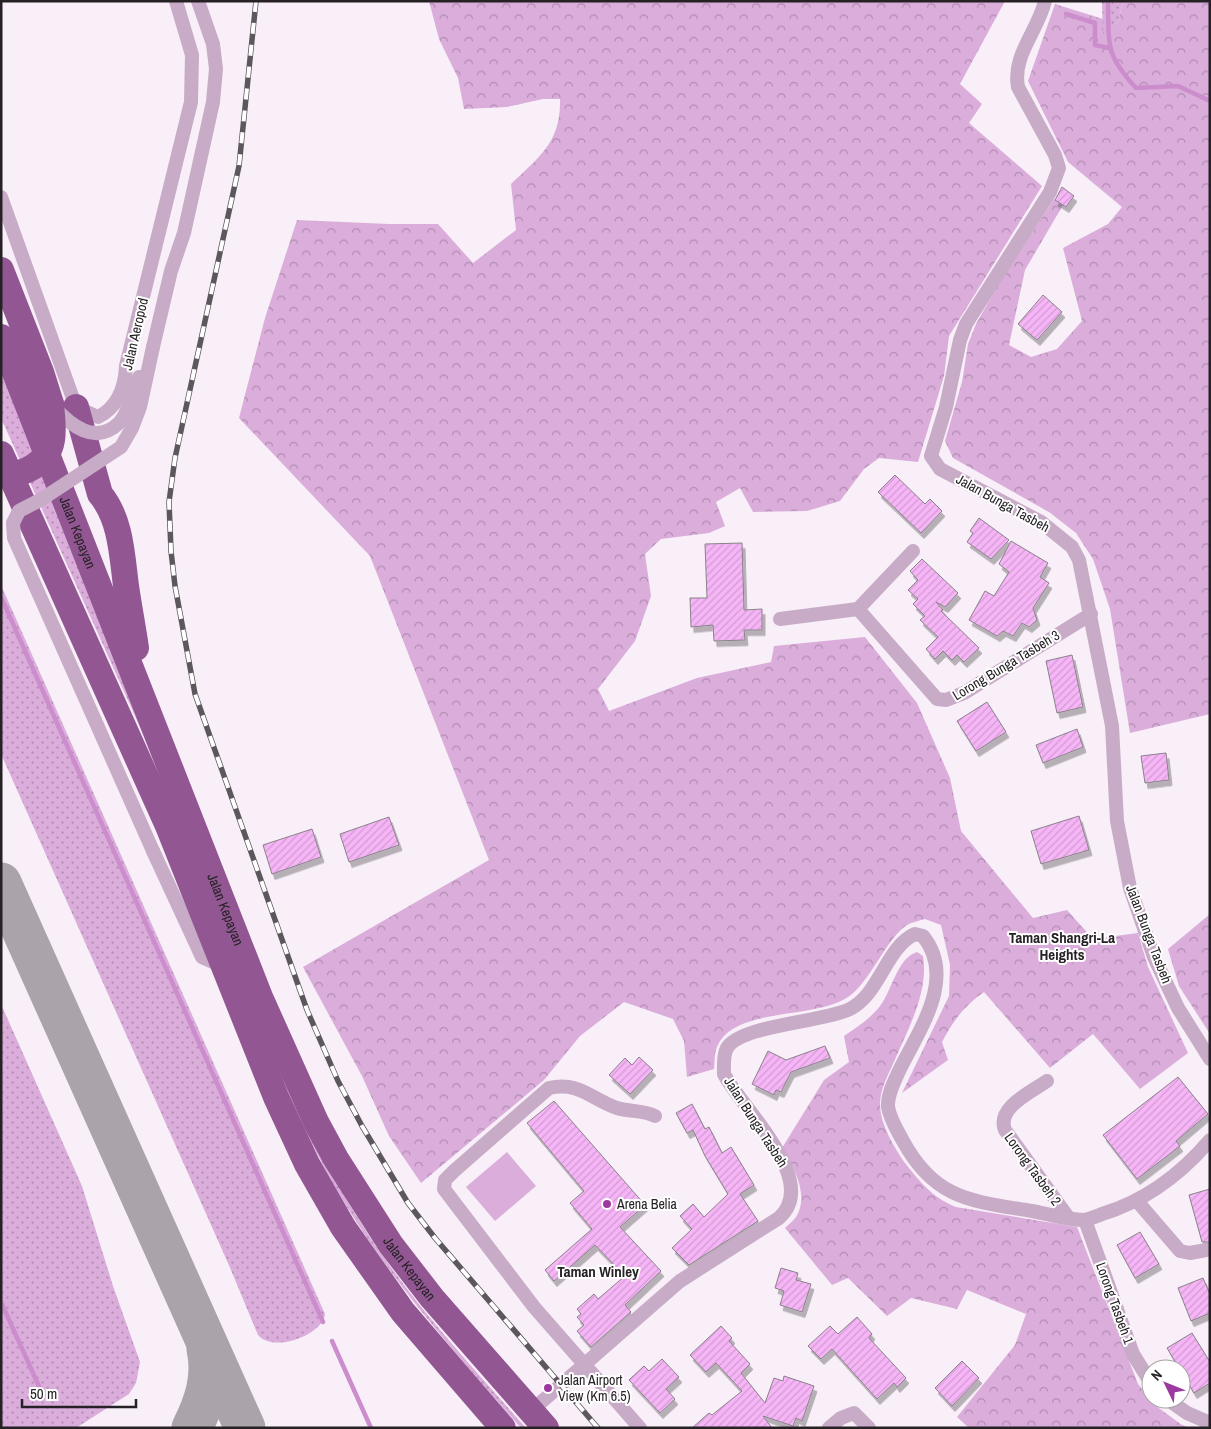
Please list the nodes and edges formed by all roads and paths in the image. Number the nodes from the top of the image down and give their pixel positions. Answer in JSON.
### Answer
{"nodes":[{"id":1,"x":176,"y":1,"type":"edge"},
{"id":2,"x":198,"y":1,"type":"edge"},
{"id":3,"x":1044,"y":1,"type":"edge"},
{"id":4,"x":1,"y":197,"type":"edge"},
{"id":5,"x":1,"y":270,"type":"edge"},
{"id":6,"x":1,"y":336,"type":"edge"},
{"id":7,"x":153,"y":347,"type":"junction"},
{"id":8,"x":63,"y":406,"type":"junction"},
{"id":9,"x":1,"y":454,"type":"edge"},
{"id":10,"x":1,"y":474,"type":"edge"},
{"id":11,"x":100,"y":494,"type":"junction"},
{"id":12,"x":913,"y":551,"type":"dead end"},
{"id":13,"x":858,"y":609,"type":"junction"},
{"id":14,"x":1091,"y":614,"type":"junction"},
{"id":15,"x":780,"y":619,"type":"dead end"},
{"id":16,"x":120,"y":637,"type":"junction"},
{"id":17,"x":152,"y":719,"type":"junction"},
{"id":18,"x":222,"y":966,"type":"junction"},
{"id":19,"x":1210,"y":1059,"type":"edge"},
{"id":20,"x":1047,"y":1081,"type":"dead end"},
{"id":21,"x":655,"y":1116,"type":"dead end"},
{"id":22,"x":1210,"y":1140,"type":"edge"},
{"id":23,"x":1137,"y":1201,"type":"junction"},
{"id":24,"x":1068,"y":1217,"type":"junction"},
{"id":25,"x":1085,"y":1220,"type":"junction"},
{"id":26,"x":1206,"y":1250,"type":"dead end"},
{"id":27,"x":585,"y":1362,"type":"junction"},
{"id":28,"x":1141,"y":1367,"type":"edge"},
{"id":29,"x":1181,"y":1409,"type":"edge"},
{"id":30,"x":538,"y":1419,"type":"edge"},
{"id":31,"x":1210,"y":1423,"type":"edge"},
{"id":32,"x":503,"y":1428,"type":"edge"},
{"id":33,"x":640,"y":1428,"type":"edge"},
{"id":34,"x":829,"y":1428,"type":"edge"},
{"id":35,"x":869,"y":1428,"type":"edge"}],
"edges":[{"from":1,"to":8,"type":"street","name":"Jalan Aeropod"},
{"from":2,"to":7,"type":"street"},
{"from":3,"to":14,"type":"street","name":"Jalan Bunga Tasbeh"},
{"from":4,"to":8,"type":"street"},
{"from":5,"to":8,"type":"highway"},
{"from":6,"to":16,"type":"highway","name":"Jalan Kepayan"},
{"from":7,"to":8,"type":"street","bridge":true},
{"from":7,"to":18,"type":"street","bridge":true},
{"from":8,"to":10,"type":"highway","bridge":true},
{"from":8,"to":11,"type":"highway"},
{"from":9,"to":18,"type":"highway","name":"Jalan Kepayan"},
{"from":11,"to":16,"type":"highway"},
{"from":11,"to":17,"type":"highway"},
{"from":12,"to":13,"type":"street"},
{"from":13,"to":14,"type":"street","name":"Lorong Bunga Tasbeh 3"},
{"from":13,"to":15,"type":"street"},
{"from":14,"to":19,"type":"street","name":"Jalan Bunga Tasbeh"},
{"from":16,"to":17,"type":"highway","name":"Jalan Kepayan"},
{"from":17,"to":30,"type":"highway","name":"Jalan Kepayan"},
{"from":18,"to":32,"type":"highway","name":"Jalan Kepayan"},
{"from":20,"to":24,"type":"street","name":"Lorong Tasbeh 2"},
{"from":21,"to":27,"type":"street"},
{"from":22,"to":23,"type":"street"},
{"from":23,"to":25,"type":"street"},
{"from":23,"to":26,"type":"street"},
{"from":24,"to":25,"type":"street","name":"Jalan Bunga Tasbeh"},
{"from":24,"to":27,"type":"street","name":"Jalan Bunga Tasbeh"},
{"from":25,"to":28,"type":"street","name":"Lorong Tasbeh 1"},
{"from":27,"to":30,"type":"street","name":"Jalan Bunga Tasbeh"},
{"from":27,"to":33,"type":"street"},
{"from":29,"to":31,"type":"street"},
{"from":34,"to":35,"type":"street"}]}
